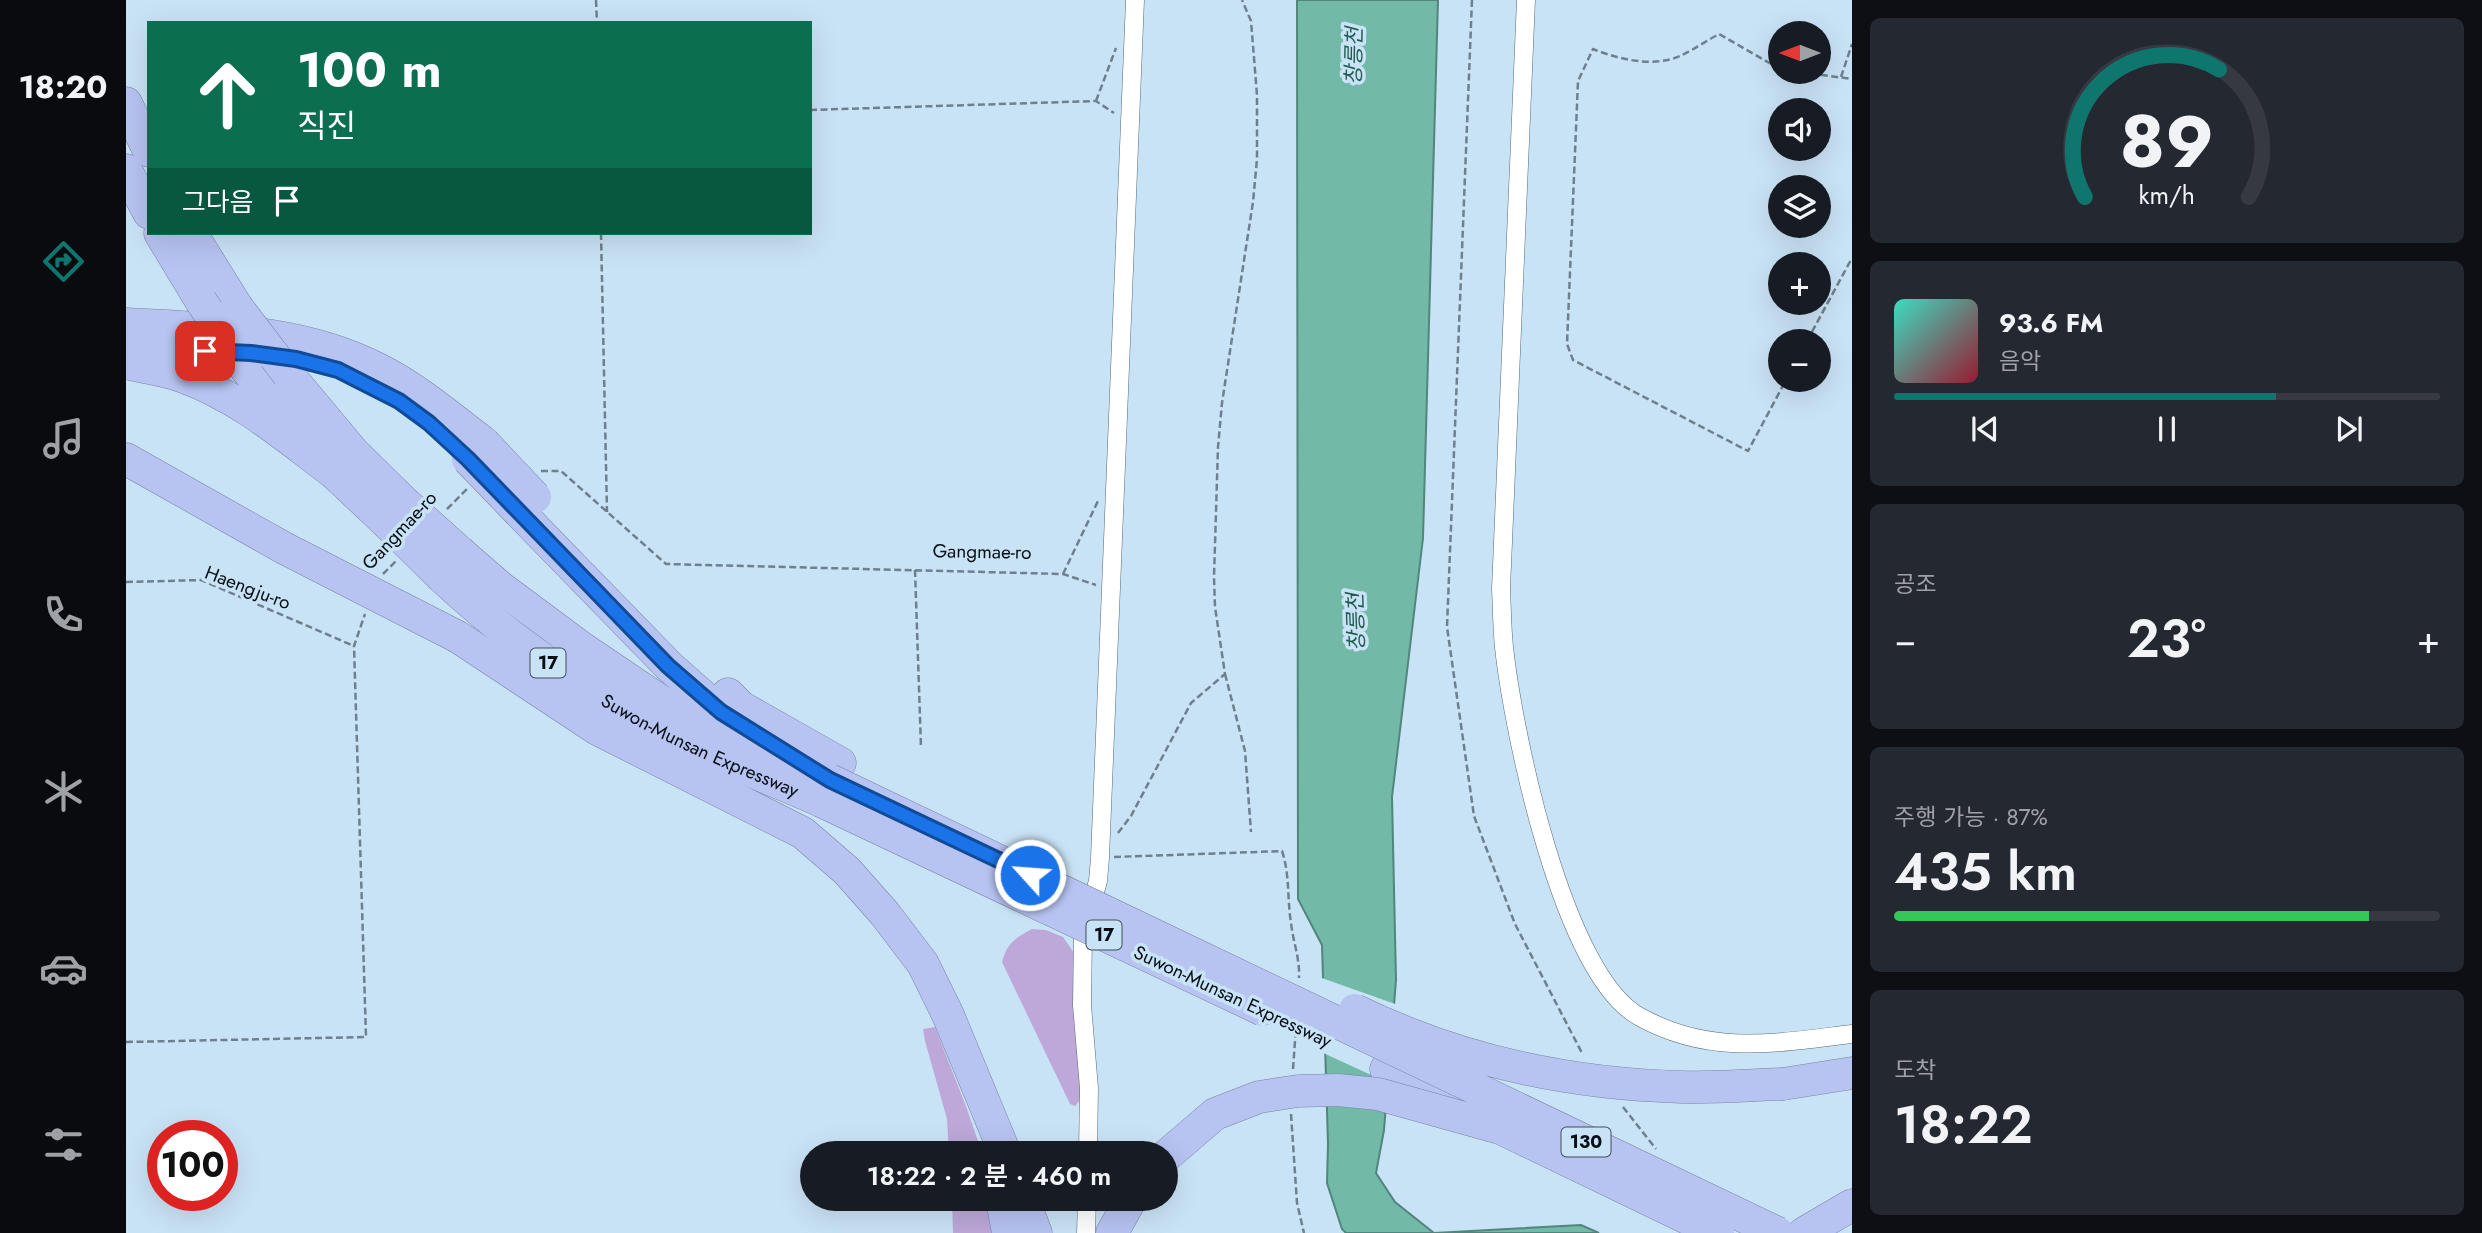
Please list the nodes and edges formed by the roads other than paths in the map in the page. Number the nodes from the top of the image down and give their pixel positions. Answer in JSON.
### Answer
{"nodes":[{"id":1,"x":1135,"y":0,"type":"edge"},
{"id":2,"x":1526,"y":0,"type":"edge"},
{"id":3,"x":126,"y":103,"type":"edge"},
{"id":4,"x":147,"y":147,"type":"edge"},
{"id":5,"x":126,"y":170,"type":"edge"},
{"id":6,"x":147,"y":209,"type":"edge"},
{"id":7,"x":161,"y":235,"type":"edge"},
{"id":8,"x":192,"y":235,"type":"edge"},
{"id":9,"x":126,"y":324,"type":"edge"},
{"id":10,"x":126,"y":346,"type":"edge"},
{"id":11,"x":126,"y":363,"type":"edge"},
{"id":12,"x":126,"y":459,"type":"edge"},
{"id":13,"x":474,"y":462,"type":"junction"},
{"id":14,"x":334,"y":473,"type":"junction"},
{"id":15,"x":395,"y":512,"type":"junction"},
{"id":16,"x":830,"y":781,"type":"junction"},
{"id":17,"x":1852,"y":1034,"type":"edge"},
{"id":18,"x":1390,"y":1060,"type":"junction"},
{"id":19,"x":1852,"y":1073,"type":"edge"},
{"id":20,"x":983,"y":1100,"type":"junction"},
{"id":21,"x":1500,"y":1128,"type":"junction"},
{"id":22,"x":992,"y":1141,"type":"edge"},
{"id":23,"x":1000,"y":1141,"type":"edge"},
{"id":24,"x":1088,"y":1141,"type":"edge"},
{"id":25,"x":1178,"y":1146,"type":"edge"},
{"id":26,"x":1852,"y":1205,"type":"edge"},
{"id":27,"x":1004,"y":1211,"type":"edge"},
{"id":28,"x":1028,"y":1211,"type":"edge"},
{"id":29,"x":1087,"y":1211,"type":"edge"},
{"id":30,"x":1124,"y":1211,"type":"edge"},
{"id":31,"x":1008,"y":1233,"type":"edge"},
{"id":32,"x":1036,"y":1233,"type":"edge"},
{"id":33,"x":1086,"y":1233,"type":"edge"},
{"id":34,"x":1112,"y":1233,"type":"edge"},
{"id":35,"x":1718,"y":1233,"type":"edge"},
{"id":36,"x":1779,"y":1233,"type":"edge"},
{"id":37,"x":1804,"y":1233,"type":"edge"}],
"edges":[{"from":1,"to":24,"type":"street"},
{"from":2,"to":17,"type":"street"},
{"from":3,"to":4,"type":"highway"},
{"from":5,"to":6,"type":"highway"},
{"from":7,"to":14,"type":"highway","name":"Suwon-Munsan Expressway","number":"17","bridge":true},
{"from":8,"to":15,"type":"highway","name":"Suwon-Munsan Expressway","number":"17","bridge":true},
{"from":9,"to":13,"type":"highway"},
{"from":10,"to":13,"type":"highway"},
{"from":11,"to":14,"type":"highway"},
{"from":12,"to":20,"type":"highway","bridge":true},
{"from":13,"to":16,"type":"highway","bridge":true},
{"from":14,"to":15,"type":"highway","name":"Suwon-Munsan Expressway","number":"17"},
{"from":15,"to":16,"type":"highway","name":"Suwon-Munsan Expressway","number":"17","bridge":true},
{"from":16,"to":18,"type":"highway","name":"Suwon-Munsan Expressway","number":"17","bridge":true},
{"from":16,"to":19,"type":"highway","bridge":true},
{"from":18,"to":21,"type":"highway","number":"130","bridge":true},
{"from":18,"to":36,"type":"highway","number":"130","bridge":true},
{"from":20,"to":22,"type":"highway"},
{"from":20,"to":23,"type":"highway"},
{"from":21,"to":25,"type":"highway","bridge":true},
{"from":21,"to":35,"type":"highway","number":"130","bridge":true},
{"from":26,"to":37,"type":"highway"},
{"from":27,"to":31,"type":"highway"},
{"from":28,"to":32,"type":"highway"},
{"from":29,"to":33,"type":"street"},
{"from":30,"to":34,"type":"highway"}]}
